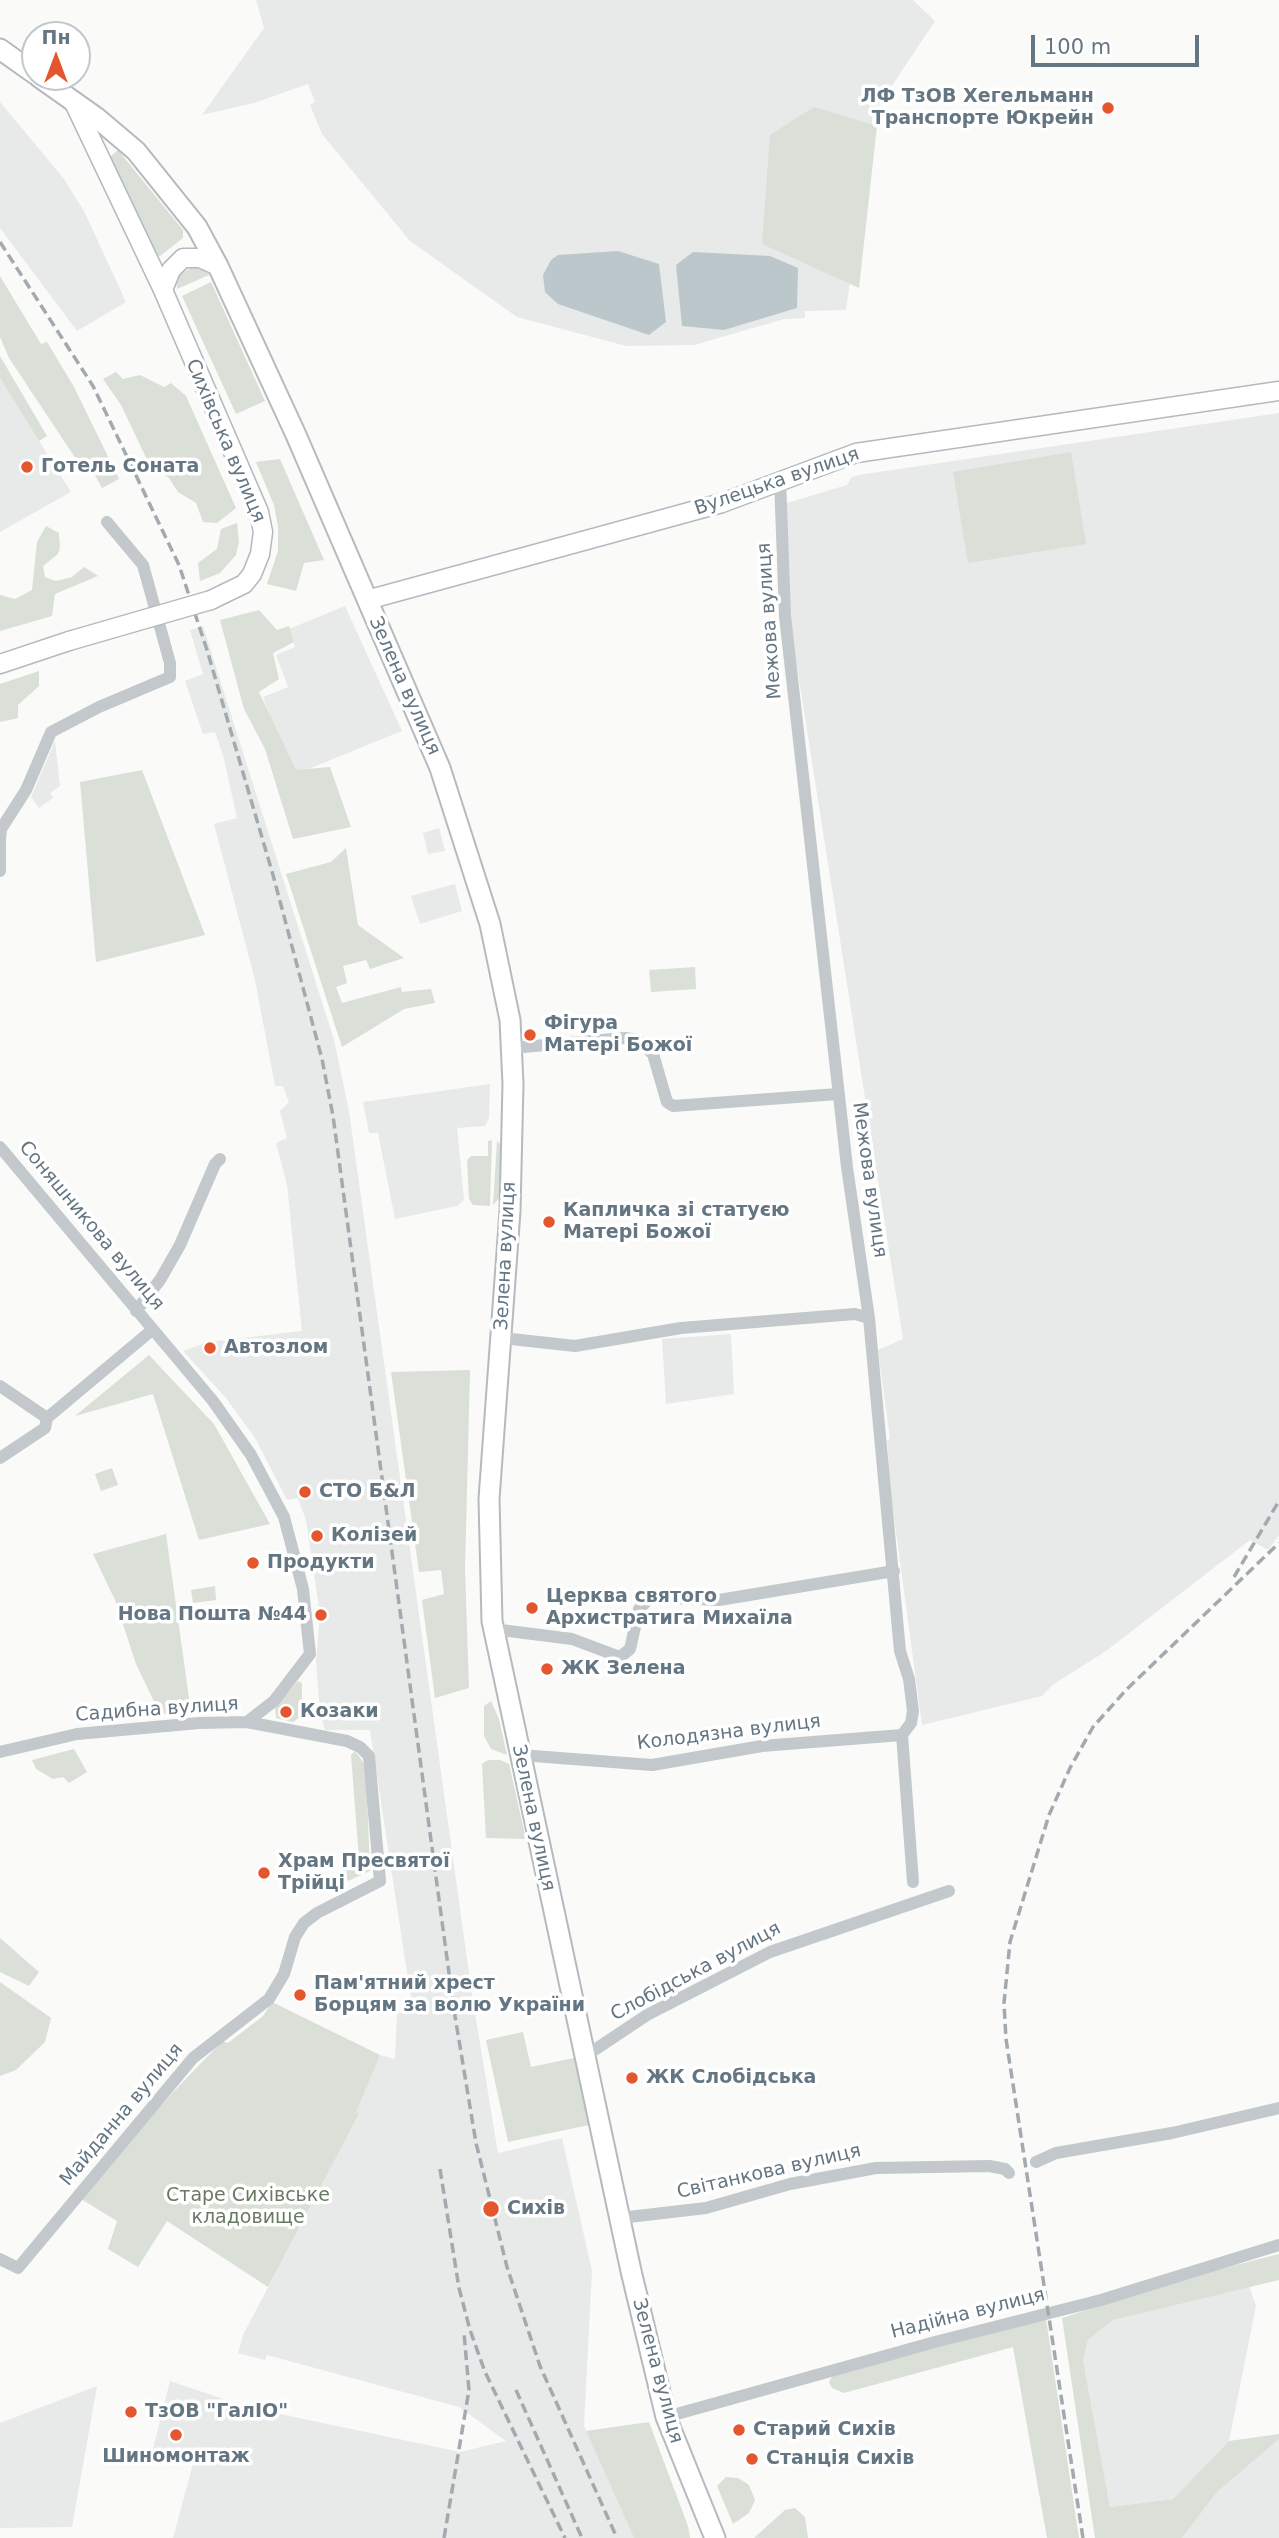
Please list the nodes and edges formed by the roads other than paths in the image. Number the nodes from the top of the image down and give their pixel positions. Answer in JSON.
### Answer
{"nodes":[{"id":1,"x":0,"y":49,"type":"edge"},
{"id":2,"x":21,"y":64,"type":"edge"},
{"id":3,"x":58,"y":91,"type":"edge"},
{"id":4,"x":74,"y":103,"type":"junction"},
{"id":5,"x":218,"y":266,"type":"junction"},
{"id":6,"x":163,"y":290,"type":"junction"},
{"id":7,"x":1279,"y":391,"type":"edge"},
{"id":8,"x":780,"y":479,"type":"junction"},
{"id":9,"x":107,"y":522,"type":"dead end"},
{"id":10,"x":367,"y":600,"type":"junction"},
{"id":11,"x":0,"y":664,"type":"edge"},
{"id":12,"x":0,"y":841,"type":"edge"},
{"id":13,"x":0,"y":871,"type":"edge"},
{"id":14,"x":512,"y":1048,"type":"junction"},
{"id":15,"x":838,"y":1094,"type":"junction"},
{"id":16,"x":0,"y":1147,"type":"edge"},
{"id":17,"x":220,"y":1159,"type":"dead end"},
{"id":18,"x":136,"y":1311,"type":"junction"},
{"id":19,"x":869,"y":1318,"type":"junction"},
{"id":20,"x":152,"y":1330,"type":"junction"},
{"id":21,"x":502,"y":1338,"type":"junction"},
{"id":22,"x":0,"y":1387,"type":"edge"},
{"id":23,"x":47,"y":1418,"type":"junction"},
{"id":24,"x":0,"y":1458,"type":"edge"},
{"id":25,"x":894,"y":1571,"type":"junction"},
{"id":26,"x":493,"y":1629,"type":"junction"},
{"id":27,"x":247,"y":1722,"type":"junction"},
{"id":28,"x":317,"y":1735,"type":"joint"},
{"id":29,"x":902,"y":1735,"type":"junction"},
{"id":30,"x":0,"y":1752,"type":"edge"},
{"id":31,"x":520,"y":1755,"type":"junction"},
{"id":32,"x":913,"y":1882,"type":"dead end"},
{"id":33,"x":948,"y":1891,"type":"dead end"},
{"id":34,"x":584,"y":2054,"type":"junction"},
{"id":35,"x":1279,"y":2108,"type":"edge"},
{"id":36,"x":1036,"y":2162,"type":"dead end"},
{"id":37,"x":1009,"y":2172,"type":"dead end"},
{"id":38,"x":620,"y":2218,"type":"junction"},
{"id":39,"x":1279,"y":2245,"type":"edge"},
{"id":40,"x":0,"y":2259,"type":"edge"},
{"id":41,"x":666,"y":2417,"type":"junction"},
{"id":42,"x":715,"y":2538,"type":"edge"}],
"edges":[{"from":1,"to":2,"type":"main road","name":"Зелена вулиця"},
{"from":3,"to":4,"type":"main road","name":"Зелена вулиця"},
{"from":4,"to":5,"type":"main road","name":"Зелена вулиця"},
{"from":4,"to":6,"type":"street","name":"Сихівська вулиця"},
{"from":5,"to":6,"type":"street"},
{"from":5,"to":10,"type":"main road","name":"Зелена вулиця"},
{"from":6,"to":11,"type":"street","name":"Сихівська вулиця","bridge":true},
{"from":7,"to":8,"type":"street","name":"Вулецька вулиця"},
{"from":8,"to":10,"type":"street","name":"Вулецька вулиця"},
{"from":8,"to":15,"type":"street","name":"Межова вулиця"},
{"from":9,"to":12,"type":"street"},
{"from":10,"to":14,"type":"main road","name":"Зелена вулиця"},
{"from":12,"to":13,"type":"street"},
{"from":14,"to":15,"type":"street"},
{"from":14,"to":21,"type":"main road","name":"Зелена вулиця"},
{"from":15,"to":19,"type":"street","name":"Межова вулиця"},
{"from":16,"to":18,"type":"street","name":"Соняшникова вулиця"},
{"from":17,"to":18,"type":"street"},
{"from":18,"to":20,"type":"street","name":"Соняшникова вулиця"},
{"from":19,"to":21,"type":"street"},
{"from":19,"to":25,"type":"street","name":"Межова вулиця"},
{"from":20,"to":23,"type":"street"},
{"from":20,"to":27,"type":"street","name":"Соняшникова вулиця"},
{"from":21,"to":26,"type":"main road","name":"Зелена вулиця"},
{"from":22,"to":23,"type":"street"},
{"from":23,"to":24,"type":"street"},
{"from":25,"to":26,"type":"street"},
{"from":25,"to":29,"type":"street","name":"Межова вулиця"},
{"from":26,"to":31,"type":"main road","name":"Зелена вулиця"},
{"from":27,"to":28,"type":"street","name":"Садибна вулиця"},
{"from":27,"to":30,"type":"street","name":"Садибна вулиця"},
{"from":28,"to":40,"type":"street","name":"Майданна вулиця"},
{"from":29,"to":31,"type":"street","name":"Колодязна вулиця"},
{"from":29,"to":32,"type":"street","name":"Межова вулиця"},
{"from":31,"to":34,"type":"main road","name":"Зелена вулиця"},
{"from":33,"to":34,"type":"street","name":"Слобідська вулиця"},
{"from":34,"to":38,"type":"main road","name":"Зелена вулиця"},
{"from":35,"to":36,"type":"street"},
{"from":37,"to":38,"type":"street","name":"Світанкова вулиця"},
{"from":38,"to":41,"type":"main road","name":"Зелена вулиця"},
{"from":39,"to":41,"type":"street","name":"Надійна вулиця"},
{"from":41,"to":42,"type":"main road","name":"Зелена вулиця"}]}
